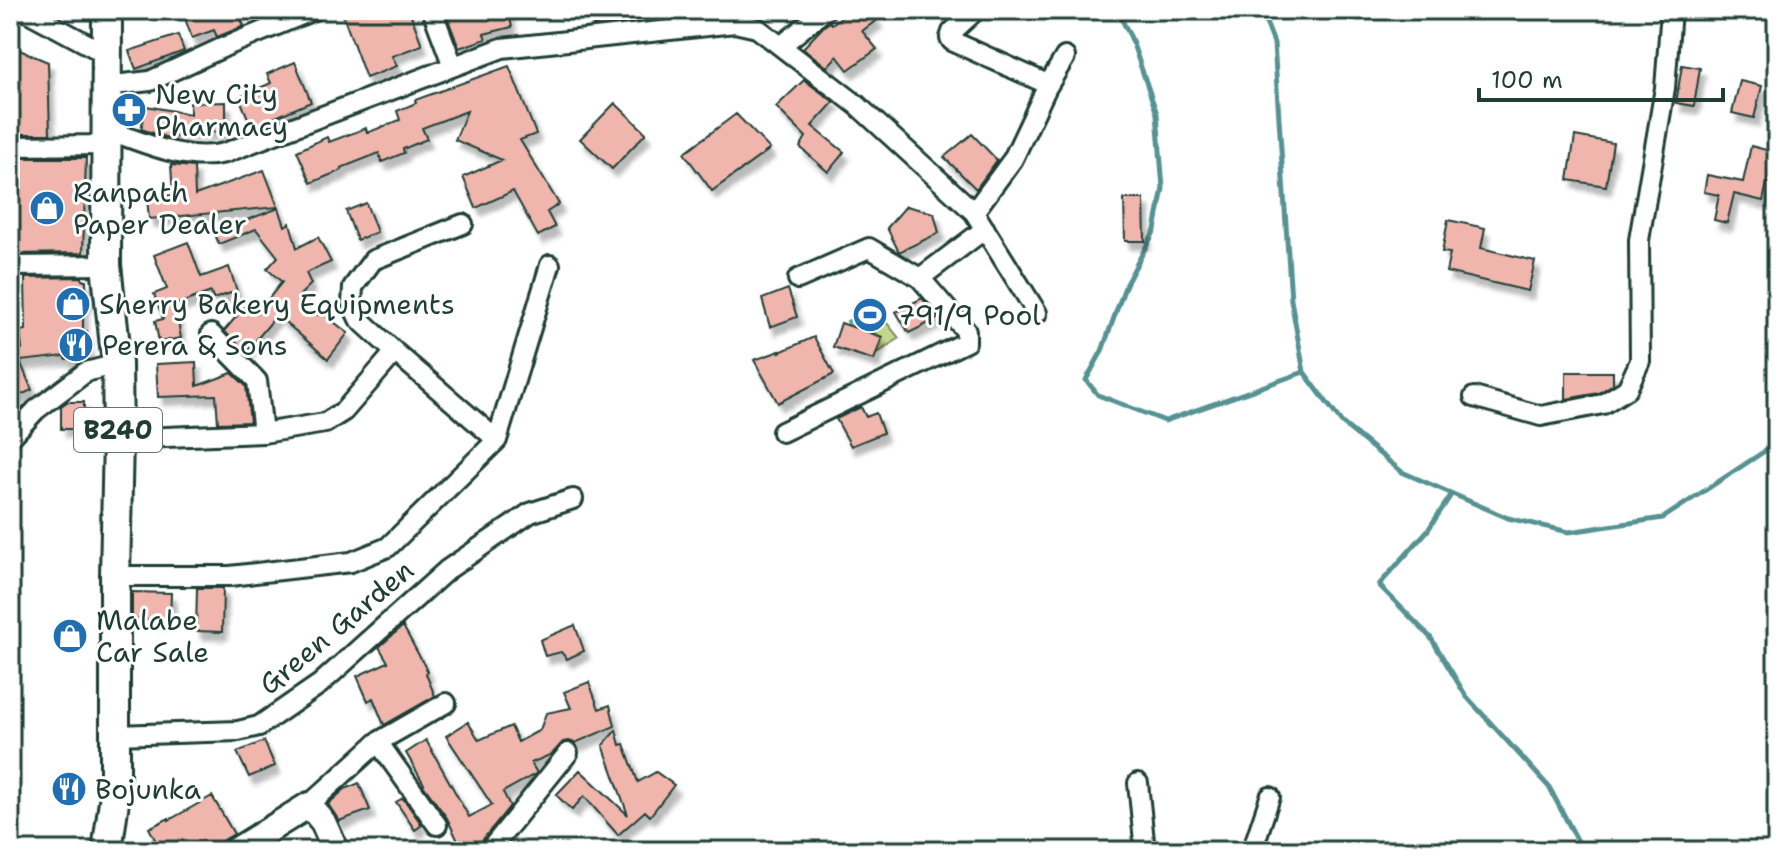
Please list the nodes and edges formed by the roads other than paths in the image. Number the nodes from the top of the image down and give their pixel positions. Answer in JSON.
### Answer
{"nodes":[{"id":1,"x":24,"y":10,"type":"edge"},
{"id":2,"x":107,"y":10,"type":"edge"},
{"id":3,"x":314,"y":10,"type":"edge"},
{"id":4,"x":432,"y":10,"type":"edge"},
{"id":5,"x":825,"y":10,"type":"edge"},
{"id":6,"x":976,"y":10,"type":"edge"},
{"id":7,"x":1671,"y":10,"type":"edge"},
{"id":8,"x":781,"y":46,"type":"junction"},
{"id":9,"x":106,"y":54,"type":"junction"},
{"id":10,"x":1065,"y":57,"type":"dead end"},
{"id":11,"x":453,"y":66,"type":"junction"},
{"id":12,"x":105,"y":86,"type":"junction"},
{"id":13,"x":1047,"y":87,"type":"junction"},
{"id":14,"x":107,"y":138,"type":"junction"},
{"id":15,"x":10,"y":146,"type":"edge"},
{"id":16,"x":974,"y":212,"type":"junction"},
{"id":17,"x":463,"y":224,"type":"dead end"},
{"id":18,"x":985,"y":229,"type":"junction"},
{"id":19,"x":106,"y":265,"type":"junction"},
{"id":20,"x":550,"y":265,"type":"dead end"},
{"id":21,"x":10,"y":266,"type":"edge"},
{"id":22,"x":920,"y":278,"type":"junction"},
{"id":23,"x":798,"y":279,"type":"dead end"},
{"id":24,"x":1037,"y":313,"type":"dead end"},
{"id":25,"x":211,"y":334,"type":"dead end"},
{"id":26,"x":395,"y":352,"type":"junction"},
{"id":27,"x":117,"y":364,"type":"junction"},
{"id":28,"x":1474,"y":397,"type":"dead end"},
{"id":29,"x":782,"y":432,"type":"dead end"},
{"id":30,"x":263,"y":433,"type":"junction"},
{"id":31,"x":10,"y":438,"type":"edge"},
{"id":32,"x":118,"y":439,"type":"junction"},
{"id":33,"x":497,"y":440,"type":"junction"},
{"id":34,"x":573,"y":499,"type":"dead end"},
{"id":35,"x":115,"y":576,"type":"junction"},
{"id":36,"x":446,"y":703,"type":"dead end"},
{"id":37,"x":115,"y":735,"type":"junction"},
{"id":38,"x":378,"y":742,"type":"junction"},
{"id":39,"x":568,"y":753,"type":"dead end"},
{"id":40,"x":1138,"y":783,"type":"dead end"},
{"id":41,"x":1270,"y":797,"type":"dead end"},
{"id":42,"x":309,"y":805,"type":"junction"},
{"id":43,"x":437,"y":825,"type":"dead end"},
{"id":44,"x":107,"y":851,"type":"edge"},
{"id":45,"x":235,"y":851,"type":"edge"},
{"id":46,"x":336,"y":851,"type":"edge"},
{"id":47,"x":489,"y":851,"type":"edge"},
{"id":48,"x":1145,"y":851,"type":"edge"},
{"id":49,"x":1252,"y":851,"type":"edge"}],
"edges":[{"from":1,"to":9,"type":"street"},
{"from":2,"to":9,"type":"main road","number":"B240"},
{"from":3,"to":12,"type":"street"},
{"from":4,"to":11,"type":"street"},
{"from":5,"to":8,"type":"street"},
{"from":6,"to":13,"type":"street"},
{"from":7,"to":28,"type":"street"},
{"from":8,"to":11,"type":"street"},
{"from":8,"to":16,"type":"street"},
{"from":9,"to":12,"type":"main road","number":"B240"},
{"from":10,"to":13,"type":"street"},
{"from":11,"to":14,"type":"street"},
{"from":12,"to":14,"type":"main road","number":"B240"},
{"from":13,"to":16,"type":"street"},
{"from":14,"to":15,"type":"street"},
{"from":14,"to":19,"type":"main road","number":"B240"},
{"from":16,"to":18,"type":"street"},
{"from":17,"to":26,"type":"street"},
{"from":18,"to":22,"type":"street"},
{"from":18,"to":24,"type":"street"},
{"from":19,"to":21,"type":"street"},
{"from":19,"to":27,"type":"main road","number":"B240"},
{"from":20,"to":33,"type":"street"},
{"from":22,"to":23,"type":"street"},
{"from":22,"to":29,"type":"street"},
{"from":25,"to":30,"type":"street"},
{"from":26,"to":30,"type":"street"},
{"from":26,"to":33,"type":"street"},
{"from":27,"to":31,"type":"street"},
{"from":27,"to":32,"type":"main road","number":"B240"},
{"from":30,"to":32,"type":"street"},
{"from":32,"to":35,"type":"main road","number":"B240"},
{"from":33,"to":35,"type":"street"},
{"from":34,"to":37,"type":"street","name":"Green Garden"},
{"from":35,"to":37,"type":"main road","number":"B240"},
{"from":36,"to":38,"type":"street"},
{"from":37,"to":44,"type":"main road","number":"B240"},
{"from":38,"to":42,"type":"street"},
{"from":38,"to":43,"type":"street"},
{"from":39,"to":47,"type":"street"},
{"from":40,"to":48,"type":"street"},
{"from":41,"to":49,"type":"street"},
{"from":42,"to":45,"type":"street"},
{"from":42,"to":46,"type":"street"}]}
